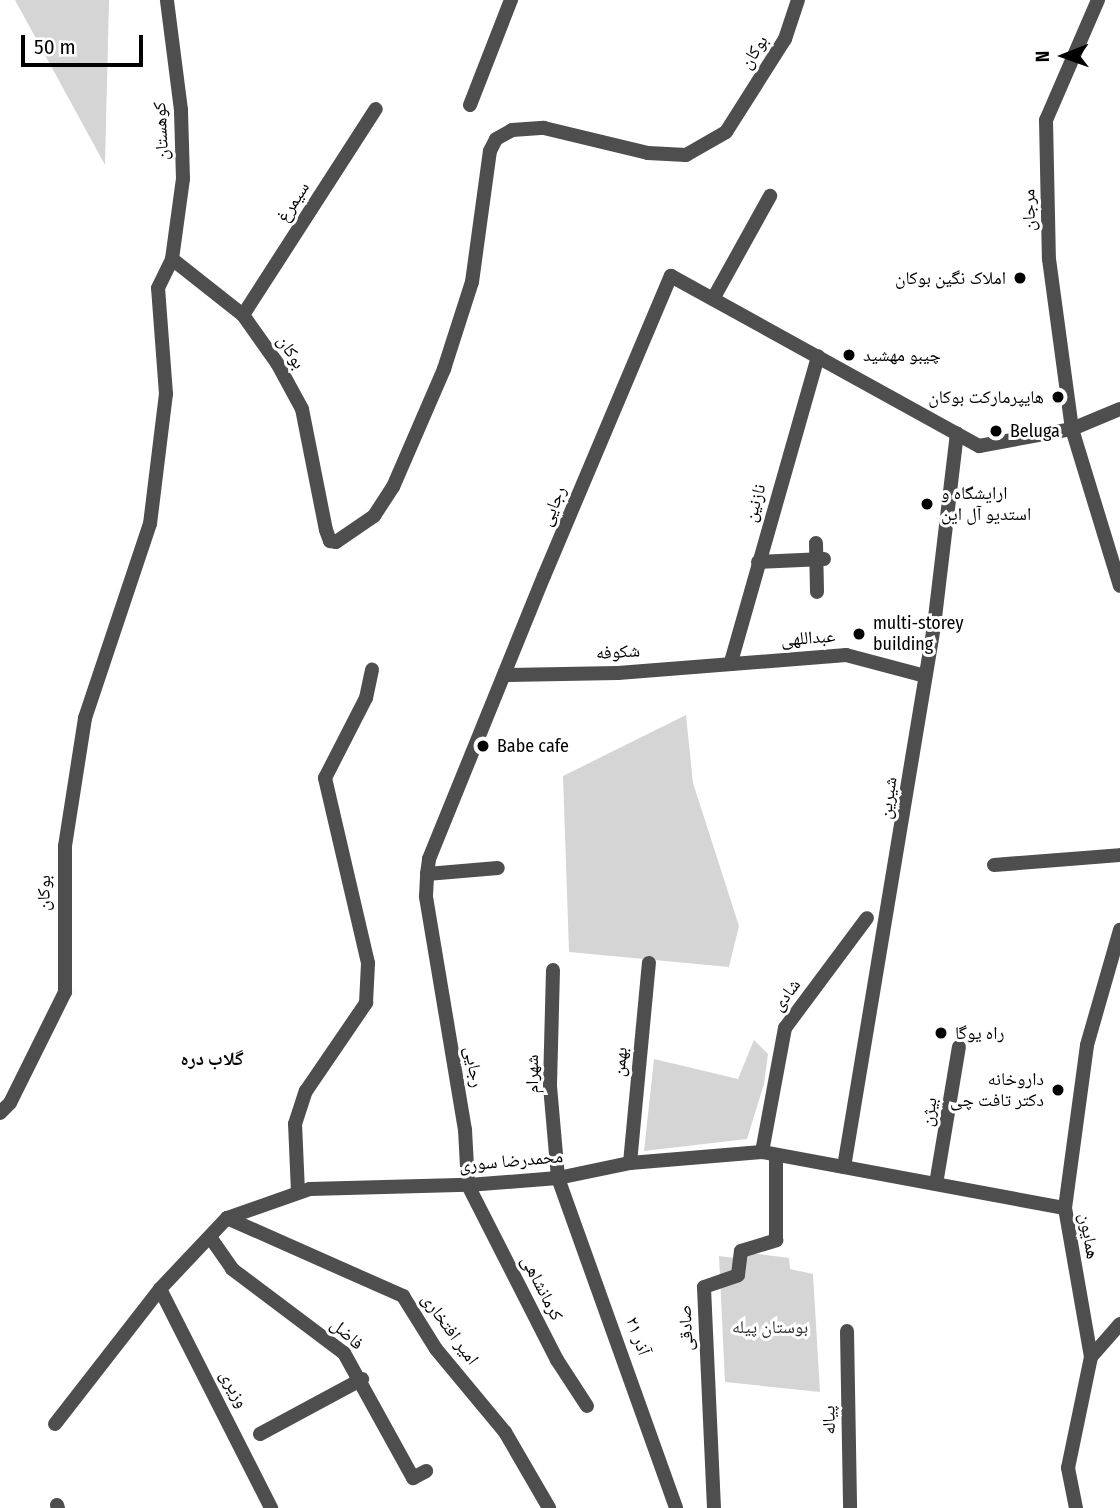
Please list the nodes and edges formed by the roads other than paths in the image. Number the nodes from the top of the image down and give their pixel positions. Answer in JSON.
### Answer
{"nodes":[{"id":1,"x":167,"y":0,"type":"edge"},
{"id":2,"x":511,"y":0,"type":"edge"},
{"id":3,"x":798,"y":0,"type":"edge"},
{"id":4,"x":1098,"y":0,"type":"edge"},
{"id":5,"x":470,"y":105,"type":"dead end"},
{"id":6,"x":376,"y":109,"type":"dead end"},
{"id":7,"x":769,"y":196,"type":"dead end"},
{"id":8,"x":172,"y":259,"type":"junction"},
{"id":9,"x":713,"y":299,"type":"junction"},
{"id":10,"x":243,"y":315,"type":"junction"},
{"id":11,"x":818,"y":356,"type":"junction"},
{"id":12,"x":1120,"y":409,"type":"edge"},
{"id":13,"x":1072,"y":429,"type":"junction"},
{"id":14,"x":957,"y":433,"type":"junction"},
{"id":15,"x":816,"y":543,"type":"dead end"},
{"id":16,"x":820,"y":559,"type":"junction"},
{"id":17,"x":758,"y":562,"type":"junction"},
{"id":18,"x":1120,"y":586,"type":"edge"},
{"id":19,"x":817,"y":592,"type":"dead end"},
{"id":20,"x":731,"y":662,"type":"junction"},
{"id":21,"x":372,"y":670,"type":"dead end"},
{"id":22,"x":507,"y":675,"type":"junction"},
{"id":23,"x":925,"y":676,"type":"junction"},
{"id":24,"x":1120,"y":855,"type":"edge"},
{"id":25,"x":994,"y":865,"type":"dead end"},
{"id":26,"x":498,"y":868,"type":"dead end"},
{"id":27,"x":427,"y":874,"type":"junction"},
{"id":28,"x":867,"y":918,"type":"dead end"},
{"id":29,"x":1120,"y":930,"type":"edge"},
{"id":30,"x":649,"y":963,"type":"dead end"},
{"id":31,"x":553,"y":970,"type":"dead end"},
{"id":32,"x":959,"y":1047,"type":"dead end"},
{"id":33,"x":0,"y":1113,"type":"edge"},
{"id":34,"x":769,"y":1153,"type":"junction"},
{"id":35,"x":630,"y":1163,"type":"junction"},
{"id":36,"x":844,"y":1167,"type":"junction"},
{"id":37,"x":558,"y":1178,"type":"junction"},
{"id":38,"x":936,"y":1184,"type":"junction"},
{"id":39,"x":468,"y":1185,"type":"junction"},
{"id":40,"x":298,"y":1192,"type":"junction"},
{"id":41,"x":1065,"y":1208,"type":"junction"},
{"id":42,"x":228,"y":1217,"type":"junction"},
{"id":43,"x":210,"y":1237,"type":"junction"},
{"id":44,"x":160,"y":1289,"type":"junction"},
{"id":45,"x":1120,"y":1324,"type":"edge"},
{"id":46,"x":847,"y":1331,"type":"dead end"},
{"id":47,"x":1091,"y":1357,"type":"junction"},
{"id":48,"x":362,"y":1379,"type":"junction"},
{"id":49,"x":587,"y":1406,"type":"dead end"},
{"id":50,"x":55,"y":1423,"type":"dead end"},
{"id":51,"x":260,"y":1434,"type":"dead end"},
{"id":52,"x":426,"y":1471,"type":"dead end"},
{"id":53,"x":271,"y":1508,"type":"edge"},
{"id":54,"x":548,"y":1508,"type":"edge"},
{"id":55,"x":676,"y":1508,"type":"edge"},
{"id":56,"x":714,"y":1508,"type":"edge"},
{"id":57,"x":850,"y":1508,"type":"edge"},
{"id":58,"x":1076,"y":1508,"type":"edge"}],
"edges":[{"from":1,"to":8,"type":"street","name":"کوهستان"},
{"from":2,"to":5,"type":"street"},
{"from":3,"to":10,"type":"street","name":"بوکان"},
{"from":4,"to":13,"type":"street","name":"مرجان"},
{"from":6,"to":10,"type":"street","name":"سیمرغ"},
{"from":7,"to":9,"type":"street"},
{"from":8,"to":10,"type":"street","name":"بوکان"},
{"from":8,"to":33,"type":"street","name":"بوکان"},
{"from":9,"to":11,"type":"street","name":"رجایی"},
{"from":9,"to":22,"type":"street","name":"رجایی"},
{"from":11,"to":14,"type":"street","name":"رجایی"},
{"from":11,"to":17,"type":"street","name":"نازنین"},
{"from":12,"to":13,"type":"street","name":"رجایی"},
{"from":13,"to":14,"type":"street","name":"رجایی"},
{"from":13,"to":18,"type":"street"},
{"from":14,"to":23,"type":"street","name":"شیرین"},
{"from":15,"to":16,"type":"street"},
{"from":16,"to":17,"type":"street"},
{"from":16,"to":19,"type":"street"},
{"from":17,"to":20,"type":"street","name":"نازنین"},
{"from":20,"to":22,"type":"street","name":"شکوفه"},
{"from":20,"to":23,"type":"street","name":"عبداللهی"},
{"from":21,"to":40,"type":"street"},
{"from":22,"to":27,"type":"street","name":"رجایی"},
{"from":23,"to":36,"type":"street","name":"شیرین"},
{"from":24,"to":25,"type":"street"},
{"from":26,"to":27,"type":"street"},
{"from":27,"to":39,"type":"street","name":"رجایی"},
{"from":28,"to":34,"type":"street","name":"شادی"},
{"from":29,"to":41,"type":"street","name":"همایون"},
{"from":30,"to":35,"type":"street","name":"بهمن"},
{"from":31,"to":37,"type":"street","name":"شهرام"},
{"from":32,"to":38,"type":"street","name":"بیژن"},
{"from":34,"to":35,"type":"street","name":"محمدرضا سوری"},
{"from":34,"to":36,"type":"street","name":"محمدرضا سوری"},
{"from":34,"to":56,"type":"street","name":"صادقی"},
{"from":35,"to":37,"type":"street","name":"محمدرضا سوری"},
{"from":36,"to":38,"type":"street","name":"محمدرضا سوری"},
{"from":37,"to":39,"type":"street","name":"محمدرضا سوری"},
{"from":37,"to":55,"type":"street","name":"۲۱ آذر"},
{"from":38,"to":41,"type":"street","name":"محمدرضا سوری"},
{"from":39,"to":40,"type":"street","name":"محمدرضا سوری"},
{"from":39,"to":49,"type":"street","name":"کرمانشاهی"},
{"from":40,"to":42,"type":"street","name":"محمدرضا سوری"},
{"from":41,"to":47,"type":"street","name":"همایون"},
{"from":42,"to":43,"type":"street","name":"محمدرضا سوری"},
{"from":42,"to":54,"type":"street","name":"امیر افتخاری"},
{"from":43,"to":44,"type":"street","name":"محمدرضا سوری"},
{"from":43,"to":48,"type":"street","name":"فاضل"},
{"from":44,"to":50,"type":"street","name":"محمدرضا سوری"},
{"from":44,"to":53,"type":"street","name":"وزیری"},
{"from":45,"to":47,"type":"street"},
{"from":46,"to":57,"type":"street","name":"پیاله"},
{"from":47,"to":58,"type":"street","name":"همایون"},
{"from":48,"to":51,"type":"street"},
{"from":48,"to":52,"type":"street","name":"فاضل"}]}
